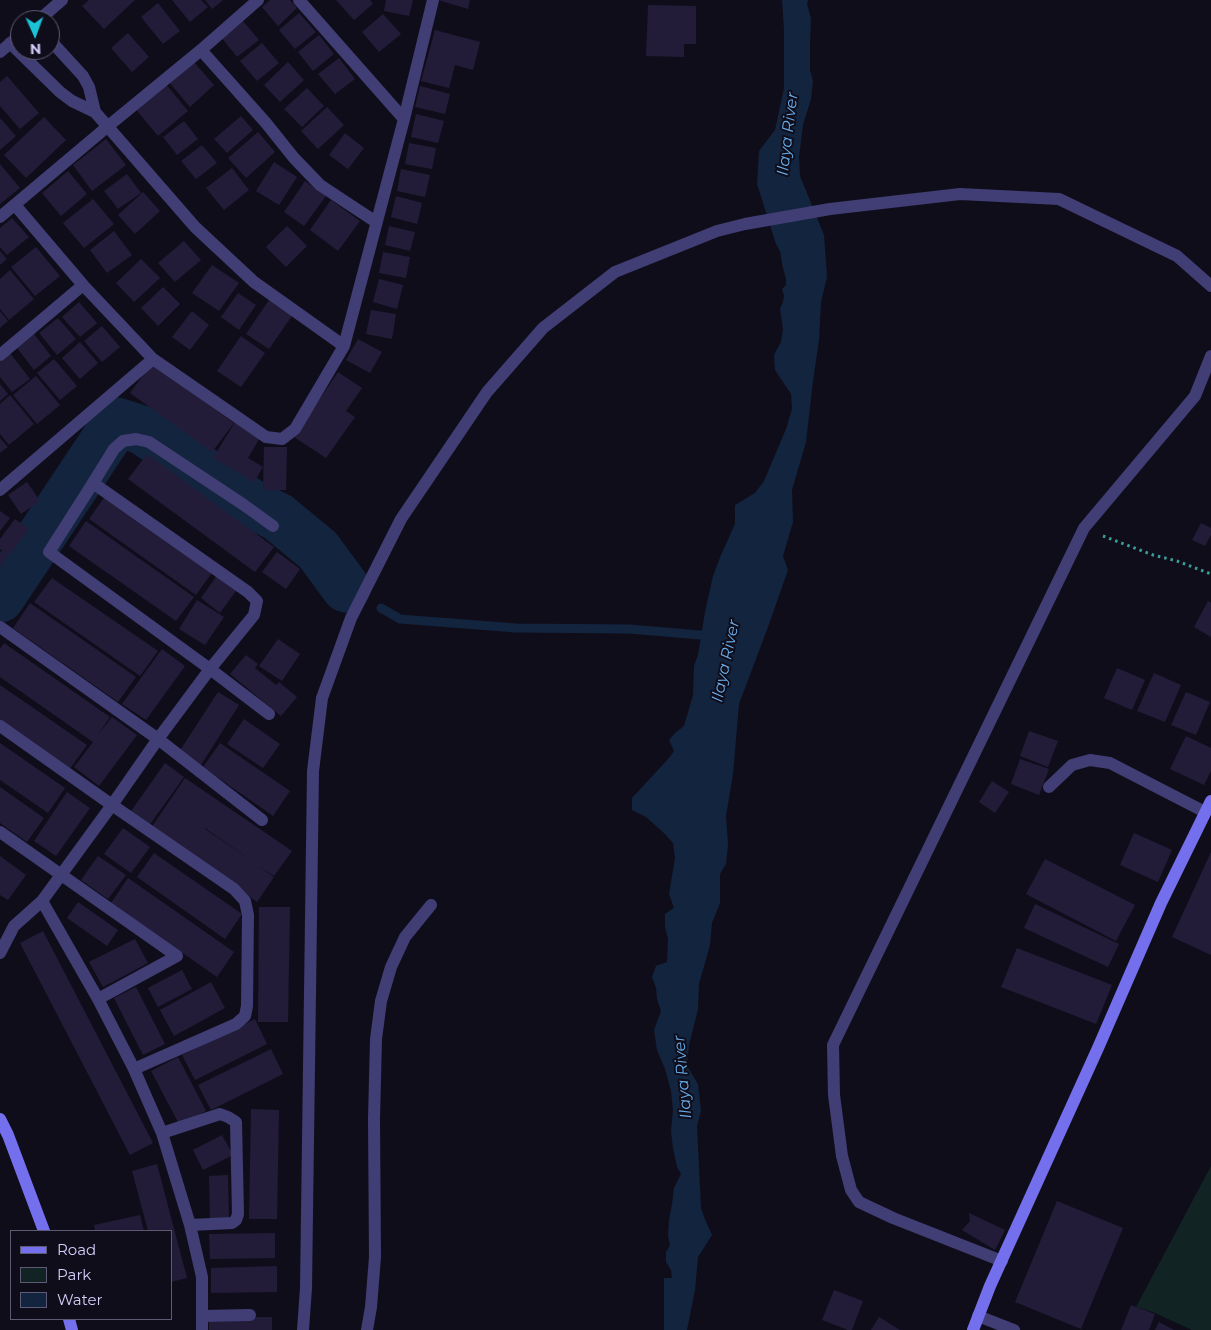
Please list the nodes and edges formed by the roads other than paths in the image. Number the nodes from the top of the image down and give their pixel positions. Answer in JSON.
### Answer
{"nodes":[{"id":1,"x":62,"y":0,"type":"edge"},
{"id":2,"x":258,"y":0,"type":"edge"},
{"id":3,"x":299,"y":0,"type":"edge"},
{"id":4,"x":433,"y":0,"type":"edge"},
{"id":5,"x":50,"y":10,"type":"edge"},
{"id":6,"x":10,"y":43,"type":"edge"},
{"id":7,"x":201,"y":50,"type":"junction"},
{"id":8,"x":60,"y":51,"type":"edge"},
{"id":9,"x":0,"y":52,"type":"edge"},
{"id":10,"x":33,"y":60,"type":"edge"},
{"id":11,"x":95,"y":112,"type":"junction"},
{"id":12,"x":404,"y":119,"type":"junction"},
{"id":13,"x":107,"y":127,"type":"junction"},
{"id":14,"x":15,"y":205,"type":"junction"},
{"id":15,"x":0,"y":217,"type":"edge"},
{"id":16,"x":376,"y":222,"type":"junction"},
{"id":17,"x":83,"y":285,"type":"junction"},
{"id":18,"x":1211,"y":286,"type":"edge"},
{"id":19,"x":344,"y":346,"type":"junction"},
{"id":20,"x":0,"y":355,"type":"edge"},
{"id":21,"x":1211,"y":356,"type":"edge"},
{"id":22,"x":153,"y":359,"type":"junction"},
{"id":23,"x":93,"y":483,"type":"junction"},
{"id":24,"x":0,"y":490,"type":"edge"},
{"id":25,"x":273,"y":526,"type":"dead end"},
{"id":26,"x":0,"y":627,"type":"edge"},
{"id":27,"x":210,"y":669,"type":"junction"},
{"id":28,"x":270,"y":714,"type":"dead end"},
{"id":29,"x":0,"y":726,"type":"edge"},
{"id":30,"x":158,"y":739,"type":"junction"},
{"id":31,"x":1049,"y":787,"type":"dead end"},
{"id":32,"x":112,"y":805,"type":"junction"},
{"id":33,"x":1208,"y":806,"type":"edge"},
{"id":34,"x":262,"y":820,"type":"dead end"},
{"id":35,"x":0,"y":832,"type":"edge"},
{"id":36,"x":61,"y":874,"type":"junction"},
{"id":37,"x":42,"y":901,"type":"junction"},
{"id":38,"x":431,"y":905,"type":"dead end"},
{"id":39,"x":14,"y":926,"type":"junction"},
{"id":40,"x":0,"y":927,"type":"edge"},
{"id":41,"x":0,"y":953,"type":"edge"},
{"id":42,"x":98,"y":999,"type":"junction"},
{"id":43,"x":134,"y":1069,"type":"junction"},
{"id":44,"x":0,"y":1119,"type":"edge"},
{"id":45,"x":162,"y":1133,"type":"junction"},
{"id":46,"x":190,"y":1225,"type":"junction"},
{"id":47,"x":44,"y":1230,"type":"edge"},
{"id":48,"x":1002,"y":1261,"type":"junction"},
{"id":49,"x":250,"y":1315,"type":"dead end"},
{"id":50,"x":202,"y":1316,"type":"junction"},
{"id":51,"x":978,"y":1316,"type":"junction"},
{"id":52,"x":202,"y":1330,"type":"edge"},
{"id":53,"x":303,"y":1330,"type":"edge"},
{"id":54,"x":367,"y":1330,"type":"edge"},
{"id":55,"x":973,"y":1330,"type":"edge"},
{"id":56,"x":1014,"y":1330,"type":"edge"}],
"edges":[{"from":1,"to":5,"type":"street"},
{"from":2,"to":7,"type":"street"},
{"from":3,"to":12,"type":"street"},
{"from":4,"to":12,"type":"street"},
{"from":6,"to":9,"type":"street"},
{"from":7,"to":13,"type":"street"},
{"from":7,"to":16,"type":"street"},
{"from":8,"to":11,"type":"street"},
{"from":10,"to":11,"type":"street"},
{"from":11,"to":13,"type":"street"},
{"from":12,"to":16,"type":"street"},
{"from":13,"to":14,"type":"street"},
{"from":13,"to":19,"type":"street"},
{"from":14,"to":15,"type":"street"},
{"from":14,"to":17,"type":"street"},
{"from":16,"to":19,"type":"street"},
{"from":17,"to":20,"type":"street"},
{"from":17,"to":22,"type":"street"},
{"from":18,"to":53,"type":"street"},
{"from":19,"to":22,"type":"street"},
{"from":21,"to":48,"type":"street"},
{"from":22,"to":24,"type":"street"},
{"from":23,"to":25,"type":"street"},
{"from":23,"to":27,"type":"street"},
{"from":23,"to":27,"type":"street"},
{"from":26,"to":30,"type":"street"},
{"from":27,"to":28,"type":"street"},
{"from":27,"to":30,"type":"street"},
{"from":29,"to":32,"type":"street"},
{"from":30,"to":32,"type":"street"},
{"from":30,"to":34,"type":"street"},
{"from":31,"to":33,"type":"street"},
{"from":32,"to":36,"type":"street"},
{"from":32,"to":43,"type":"street"},
{"from":33,"to":48,"type":"street"},
{"from":35,"to":36,"type":"street"},
{"from":36,"to":37,"type":"street"},
{"from":36,"to":42,"type":"street"},
{"from":37,"to":39,"type":"street"},
{"from":37,"to":42,"type":"street"},
{"from":38,"to":54,"type":"street"},
{"from":39,"to":40,"type":"street"},
{"from":39,"to":41,"type":"street"},
{"from":42,"to":43,"type":"street"},
{"from":43,"to":45,"type":"street"},
{"from":44,"to":47,"type":"street"},
{"from":45,"to":46,"type":"street"},
{"from":45,"to":46,"type":"street"},
{"from":46,"to":50,"type":"street"},
{"from":48,"to":51,"type":"street"},
{"from":49,"to":50,"type":"street"},
{"from":50,"to":52,"type":"street"},
{"from":51,"to":55,"type":"street"},
{"from":51,"to":56,"type":"street"}]}
